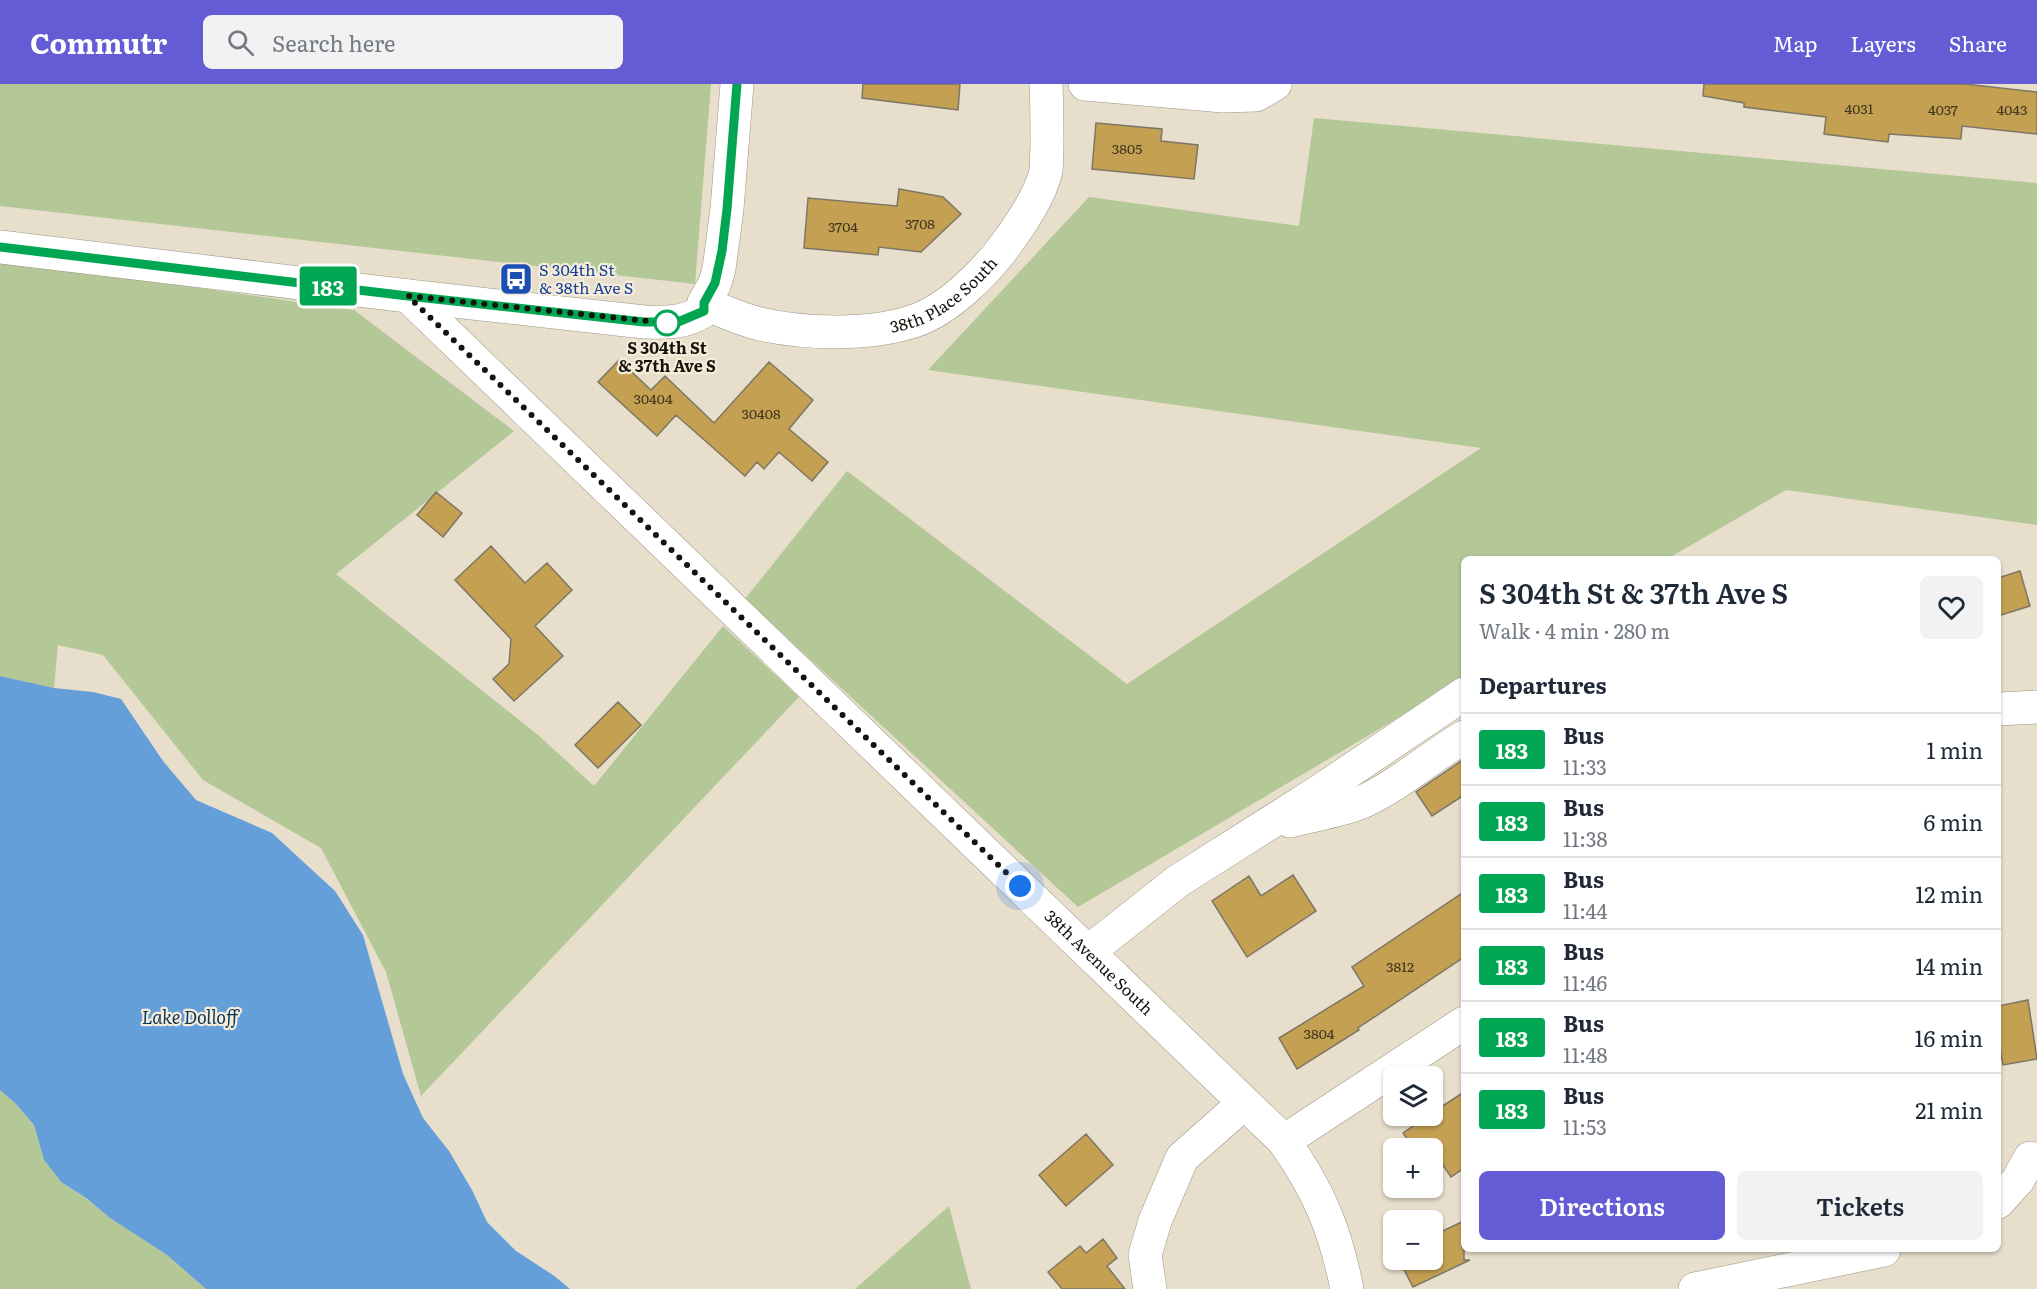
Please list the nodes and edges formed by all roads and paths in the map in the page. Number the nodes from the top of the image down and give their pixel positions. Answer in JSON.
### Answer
{"nodes":[{"id":1,"x":737,"y":84,"type":"edge"},
{"id":2,"x":1046,"y":84,"type":"edge"},
{"id":3,"x":1085,"y":84,"type":"edge"},
{"id":4,"x":1275,"y":84,"type":"edge"},
{"id":5,"x":0,"y":247,"type":"edge"},
{"id":6,"x":408,"y":296,"type":"junction"},
{"id":7,"x":704,"y":303,"type":"junction"},
{"id":8,"x":1461,"y":696,"type":"edge"},
{"id":9,"x":2037,"y":707,"type":"edge"},
{"id":10,"x":2001,"y":709,"type":"edge"},
{"id":11,"x":1461,"y":739,"type":"edge"},
{"id":12,"x":1257,"y":830,"type":"junction"},
{"id":13,"x":1088,"y":952,"type":"junction"},
{"id":14,"x":1461,"y":1025,"type":"edge"},
{"id":15,"x":1244,"y":1103,"type":"junction"},
{"id":16,"x":1284,"y":1141,"type":"junction"},
{"id":17,"x":2030,"y":1158,"type":"dead end"},
{"id":18,"x":2001,"y":1199,"type":"edge"},
{"id":19,"x":1874,"y":1252,"type":"edge"},
{"id":20,"x":1150,"y":1288,"type":"edge"},
{"id":21,"x":1347,"y":1289,"type":"edge"},
{"id":22,"x":1695,"y":1289,"type":"edge"}],
"edges":[{"from":1,"to":7,"type":"street"},
{"from":2,"to":7,"type":"street","name":"38th Place South"},
{"from":3,"to":4,"type":"street"},
{"from":5,"to":6,"type":"street"},
{"from":6,"to":7,"type":"street"},
{"from":6,"to":13,"type":"street","name":"38th Avenue South"},
{"from":8,"to":12,"type":"street"},
{"from":9,"to":10,"type":"street"},
{"from":11,"to":12,"type":"street"},
{"from":12,"to":13,"type":"street"},
{"from":13,"to":15,"type":"street","name":"38th Avenue South"},
{"from":14,"to":16,"type":"street"},
{"from":15,"to":16,"type":"street","name":"38th Avenue South"},
{"from":15,"to":20,"type":"street"},
{"from":16,"to":21,"type":"street","name":"38th Avenue South"},
{"from":17,"to":18,"type":"street"},
{"from":19,"to":22,"type":"street"}]}
